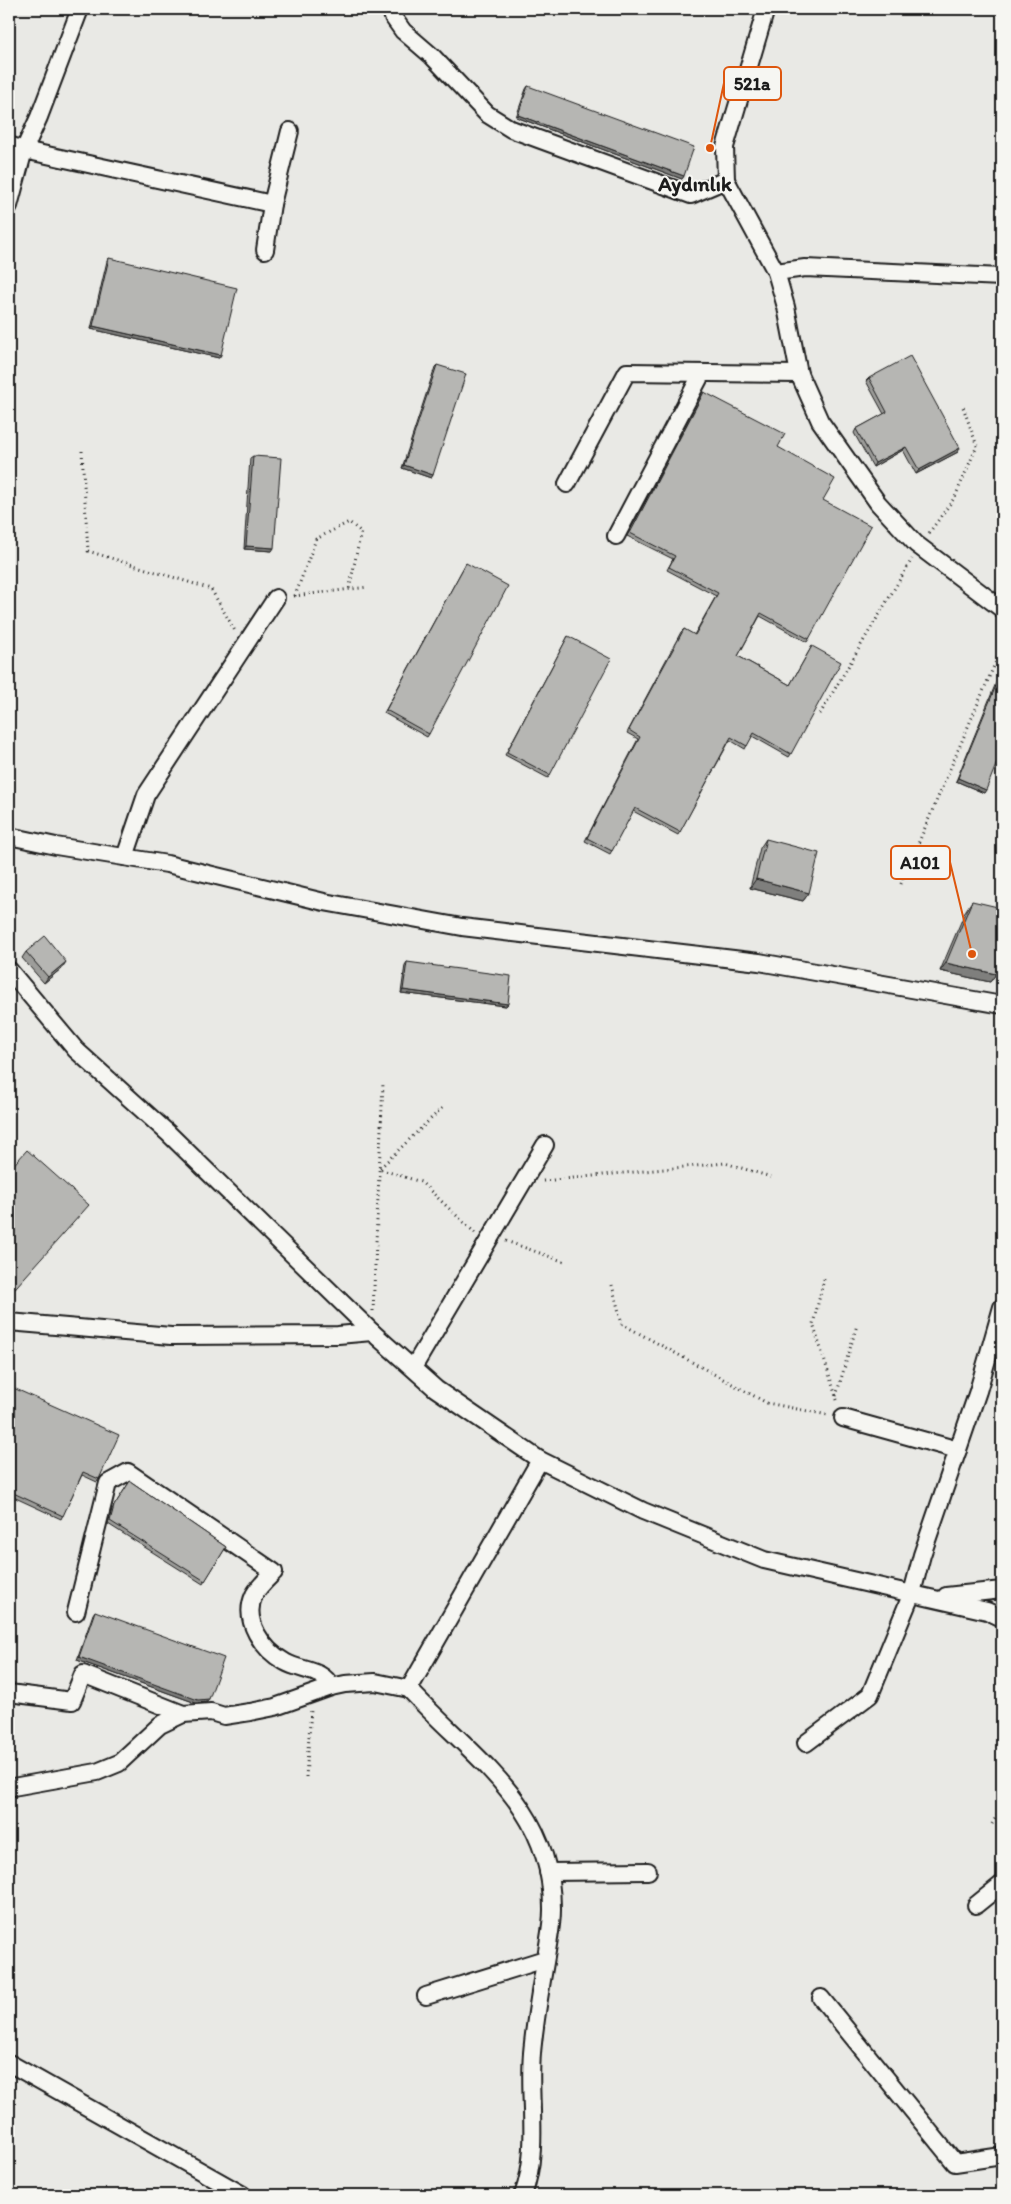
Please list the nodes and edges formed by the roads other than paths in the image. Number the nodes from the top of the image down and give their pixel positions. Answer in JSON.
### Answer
{"nodes":[{"id":1,"x":80,"y":9,"type":"edge"},
{"id":2,"x":390,"y":9,"type":"edge"},
{"id":3,"x":766,"y":9,"type":"edge"},
{"id":4,"x":290,"y":131,"type":"dead end"},
{"id":5,"x":16,"y":147,"type":"edge"},
{"id":6,"x":726,"y":180,"type":"junction"},
{"id":7,"x":272,"y":204,"type":"junction"},
{"id":8,"x":9,"y":206,"type":"edge"},
{"id":9,"x":265,"y":250,"type":"dead end"},
{"id":10,"x":776,"y":272,"type":"junction"},
{"id":11,"x":1002,"y":277,"type":"edge"},
{"id":12,"x":702,"y":373,"type":"junction"},
{"id":13,"x":799,"y":374,"type":"junction"},
{"id":14,"x":567,"y":484,"type":"dead end"},
{"id":15,"x":616,"y":536,"type":"dead end"},
{"id":16,"x":276,"y":598,"type":"road end"},
{"id":17,"x":1002,"y":610,"type":"edge"},
{"id":18,"x":9,"y":836,"type":"edge"},
{"id":19,"x":125,"y":857,"type":"junction"},
{"id":20,"x":9,"y":970,"type":"edge"},
{"id":21,"x":1002,"y":1005,"type":"edge"},
{"id":22,"x":545,"y":1144,"type":"dead end"},
{"id":23,"x":1002,"y":1307,"type":"edge"},
{"id":24,"x":9,"y":1322,"type":"edge"},
{"id":25,"x":372,"y":1332,"type":"junction"},
{"id":26,"x":413,"y":1368,"type":"junction"},
{"id":27,"x":843,"y":1418,"type":"road end"},
{"id":28,"x":958,"y":1450,"type":"junction"},
{"id":29,"x":540,"y":1460,"type":"junction"},
{"id":30,"x":1002,"y":1590,"type":"edge"},
{"id":31,"x":912,"y":1593,"type":"junction"},
{"id":32,"x":934,"y":1598,"type":"junction"},
{"id":33,"x":76,"y":1612,"type":"dead end"},
{"id":34,"x":1002,"y":1618,"type":"edge"},
{"id":35,"x":331,"y":1687,"type":"junction"},
{"id":36,"x":409,"y":1689,"type":"junction"},
{"id":37,"x":9,"y":1693,"type":"edge"},
{"id":38,"x":183,"y":1714,"type":"junction"},
{"id":39,"x":806,"y":1743,"type":"dead end"},
{"id":40,"x":13,"y":1788,"type":"dead end"},
{"id":41,"x":648,"y":1871,"type":"dead end"},
{"id":42,"x":548,"y":1872,"type":"junction"},
{"id":43,"x":1002,"y":1884,"type":"edge"},
{"id":44,"x":976,"y":1905,"type":"dead end"},
{"id":45,"x":546,"y":1958,"type":"junction"},
{"id":46,"x":426,"y":1996,"type":"dead end"},
{"id":47,"x":821,"y":1998,"type":"dead end"},
{"id":48,"x":9,"y":2063,"type":"edge"},
{"id":49,"x":1002,"y":2156,"type":"edge"},
{"id":50,"x":243,"y":2195,"type":"edge"},
{"id":51,"x":523,"y":2195,"type":"edge"}],
"edges":[{"from":1,"to":5,"type":"street"},
{"from":2,"to":6,"type":"street"},
{"from":3,"to":6,"type":"street"},
{"from":4,"to":7,"type":"street"},
{"from":5,"to":7,"type":"street"},
{"from":5,"to":8,"type":"street"},
{"from":6,"to":10,"type":"street"},
{"from":7,"to":9,"type":"street"},
{"from":10,"to":11,"type":"street"},
{"from":10,"to":13,"type":"street"},
{"from":12,"to":13,"type":"street"},
{"from":12,"to":14,"type":"street"},
{"from":12,"to":15,"type":"street"},
{"from":13,"to":17,"type":"street"},
{"from":16,"to":19,"type":"street"},
{"from":18,"to":19,"type":"street"},
{"from":19,"to":21,"type":"street"},
{"from":20,"to":25,"type":"street"},
{"from":22,"to":26,"type":"street"},
{"from":23,"to":28,"type":"street"},
{"from":24,"to":25,"type":"street"},
{"from":25,"to":26,"type":"street"},
{"from":26,"to":29,"type":"street"},
{"from":27,"to":28,"type":"street"},
{"from":28,"to":31,"type":"street"},
{"from":29,"to":31,"type":"street"},
{"from":29,"to":36,"type":"street"},
{"from":30,"to":32,"type":"street"},
{"from":31,"to":32,"type":"street"},
{"from":31,"to":39,"type":"street"},
{"from":32,"to":34,"type":"street"},
{"from":33,"to":35,"type":"street"},
{"from":35,"to":36,"type":"street"},
{"from":35,"to":38,"type":"street"},
{"from":36,"to":42,"type":"street"},
{"from":37,"to":38,"type":"street"},
{"from":38,"to":40,"type":"street"},
{"from":41,"to":42,"type":"street"},
{"from":42,"to":45,"type":"street"},
{"from":43,"to":44,"type":"street"},
{"from":45,"to":46,"type":"street"},
{"from":45,"to":51,"type":"street"},
{"from":47,"to":49,"type":"street"},
{"from":48,"to":50,"type":"street"}]}
